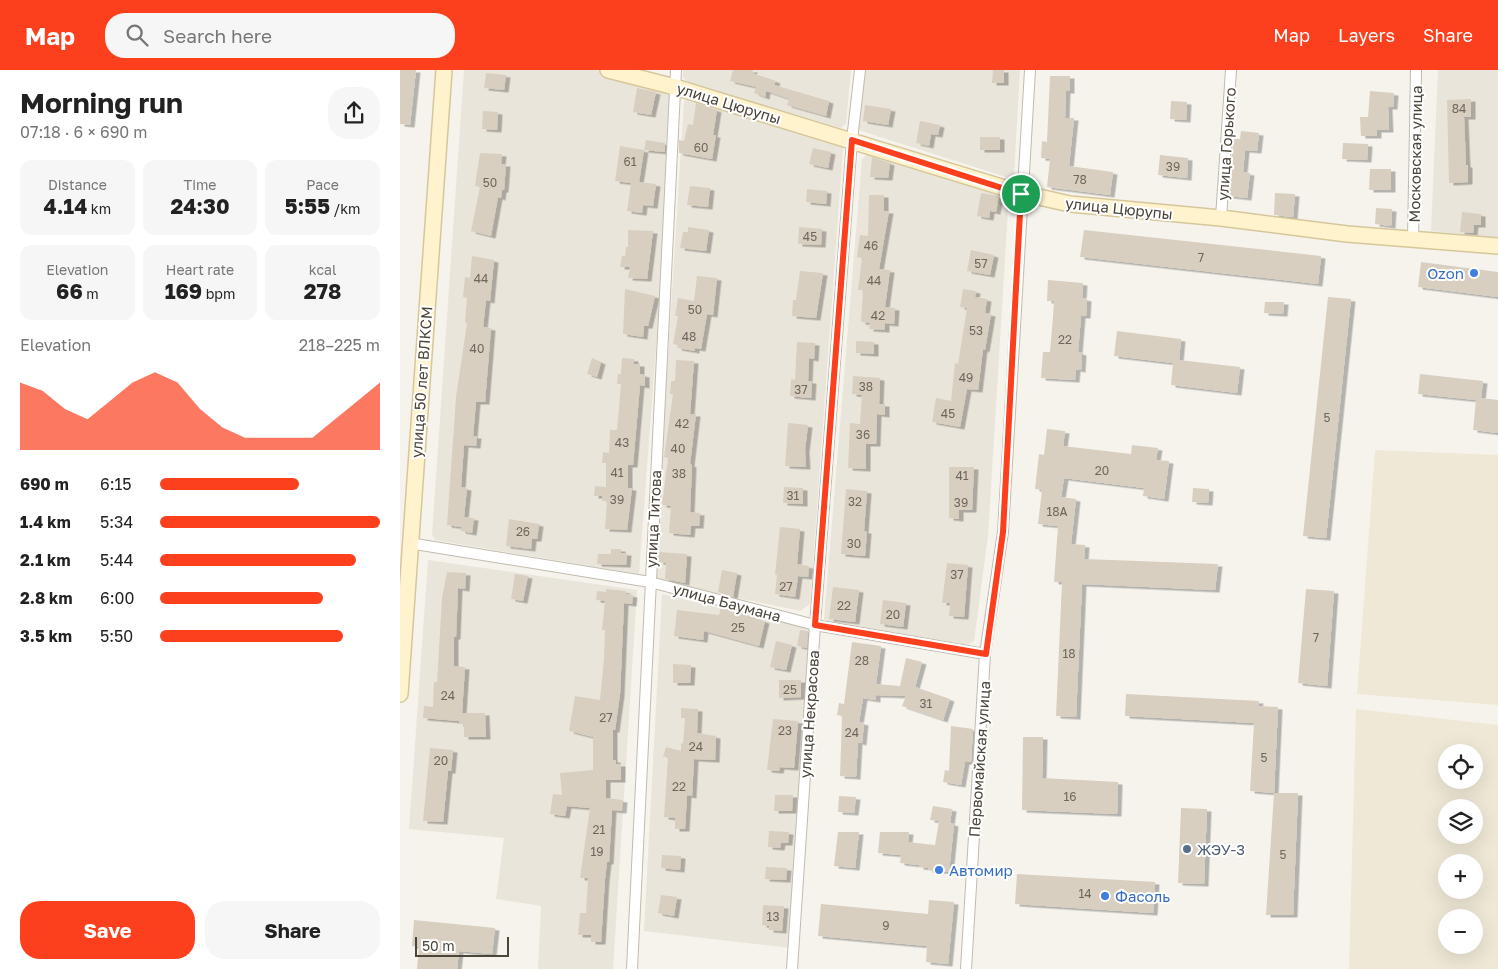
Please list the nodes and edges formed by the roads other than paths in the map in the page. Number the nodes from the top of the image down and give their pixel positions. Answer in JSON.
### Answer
{"nodes":[{"id":1,"x":444,"y":70,"type":"edge"},
{"id":2,"x":608,"y":70,"type":"edge"},
{"id":3,"x":676,"y":70,"type":"edge"},
{"id":4,"x":860,"y":70,"type":"edge"},
{"id":5,"x":1030,"y":70,"type":"edge"},
{"id":6,"x":1231,"y":70,"type":"edge"},
{"id":7,"x":1416,"y":70,"type":"edge"},
{"id":8,"x":675,"y":87,"type":"junction"},
{"id":9,"x":852,"y":140,"type":"junction"},
{"id":10,"x":1021,"y":194,"type":"junction"},
{"id":11,"x":1221,"y":218,"type":"junction"},
{"id":12,"x":1413,"y":238,"type":"junction"},
{"id":13,"x":1498,"y":246,"type":"edge"},
{"id":14,"x":409,"y":543,"type":"junction"},
{"id":15,"x":650,"y":582,"type":"junction"},
{"id":16,"x":815,"y":625,"type":"junction"},
{"id":17,"x":986,"y":654,"type":"junction"},
{"id":18,"x":400,"y":694,"type":"edge"},
{"id":19,"x":632,"y":969,"type":"edge"},
{"id":20,"x":792,"y":969,"type":"edge"},
{"id":21,"x":966,"y":969,"type":"edge"}],
"edges":[{"from":1,"to":14,"type":"street","name":"улица 50 лет ВЛКСМ"},
{"from":2,"to":8,"type":"street","name":"улица Цюрупы"},
{"from":3,"to":8,"type":"street","name":"улица Титова"},
{"from":4,"to":9,"type":"street","name":"улица Некрасова"},
{"from":5,"to":10,"type":"street","name":"Первомайская улица"},
{"from":6,"to":11,"type":"street","name":"улица Горького"},
{"from":7,"to":12,"type":"street","name":"Московская улица"},
{"from":8,"to":9,"type":"street","name":"улица Цюрупы"},
{"from":8,"to":15,"type":"street","name":"улица Титова"},
{"from":9,"to":10,"type":"street","name":"улица Цюрупы"},
{"from":9,"to":16,"type":"street","name":"улица Некрасова"},
{"from":10,"to":11,"type":"street","name":"улица Цюрупы"},
{"from":10,"to":17,"type":"street","name":"Первомайская улица"},
{"from":11,"to":12,"type":"street","name":"улица Цюрупы"},
{"from":12,"to":13,"type":"street","name":"улица Цюрупы"},
{"from":14,"to":15,"type":"street","name":"улица Баумана"},
{"from":14,"to":18,"type":"street","name":"улица 50 лет ВЛКСМ"},
{"from":15,"to":16,"type":"street","name":"улица Баумана"},
{"from":15,"to":19,"type":"street","name":"улица Титова"},
{"from":16,"to":17,"type":"street","name":"улица Баумана"},
{"from":16,"to":20,"type":"street","name":"улица Некрасова"},
{"from":17,"to":21,"type":"street","name":"Первомайская улица"}]}
